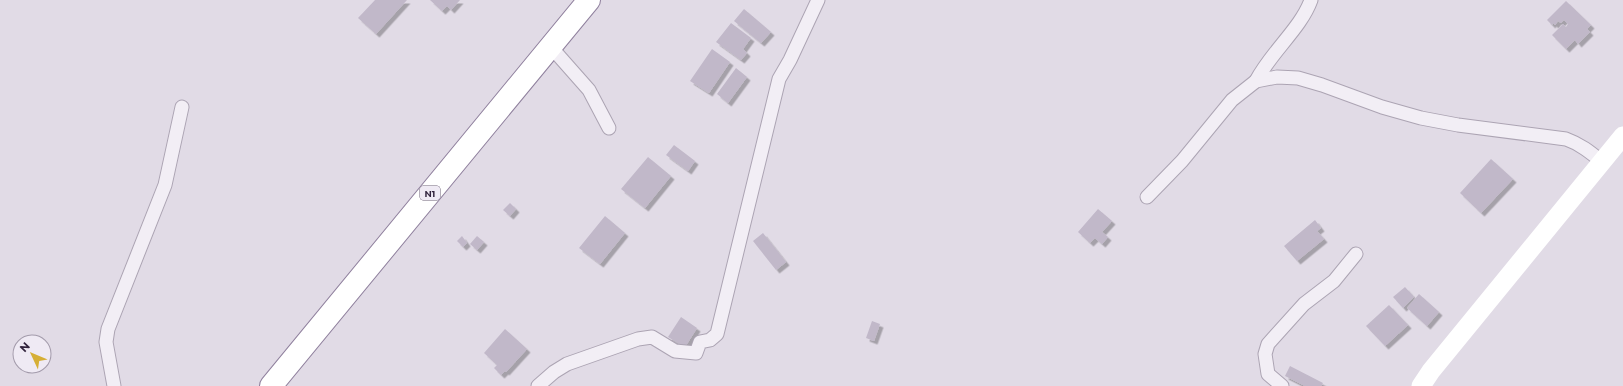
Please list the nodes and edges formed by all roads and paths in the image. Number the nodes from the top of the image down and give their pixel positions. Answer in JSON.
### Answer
{"nodes":[{"id":1,"x":589,"y":0,"type":"edge"},
{"id":2,"x":818,"y":0,"type":"edge"},
{"id":3,"x":1312,"y":0,"type":"edge"},
{"id":4,"x":551,"y":47,"type":"junction"},
{"id":5,"x":1256,"y":81,"type":"junction"},
{"id":6,"x":182,"y":107,"type":"dead end"},
{"id":7,"x":609,"y":128,"type":"dead end"},
{"id":8,"x":1623,"y":136,"type":"edge"},
{"id":9,"x":1601,"y":161,"type":"junction"},
{"id":10,"x":1147,"y":197,"type":"dead end"},
{"id":11,"x":1356,"y":254,"type":"dead end"},
{"id":12,"x":114,"y":386,"type":"edge"},
{"id":13,"x":271,"y":386,"type":"edge"},
{"id":14,"x":538,"y":386,"type":"edge"},
{"id":15,"x":1282,"y":386,"type":"edge"},
{"id":16,"x":1421,"y":386,"type":"edge"}],
"edges":[{"from":1,"to":4,"type":"highway","number":"N1"},
{"from":2,"to":14,"type":"street"},
{"from":3,"to":5,"type":"street"},
{"from":4,"to":7,"type":"street"},
{"from":4,"to":13,"type":"highway","number":"N1"},
{"from":5,"to":9,"type":"street"},
{"from":5,"to":10,"type":"street"},
{"from":6,"to":12,"type":"street"},
{"from":8,"to":9,"type":"street"},
{"from":9,"to":16,"type":"street"},
{"from":11,"to":15,"type":"street"}]}
